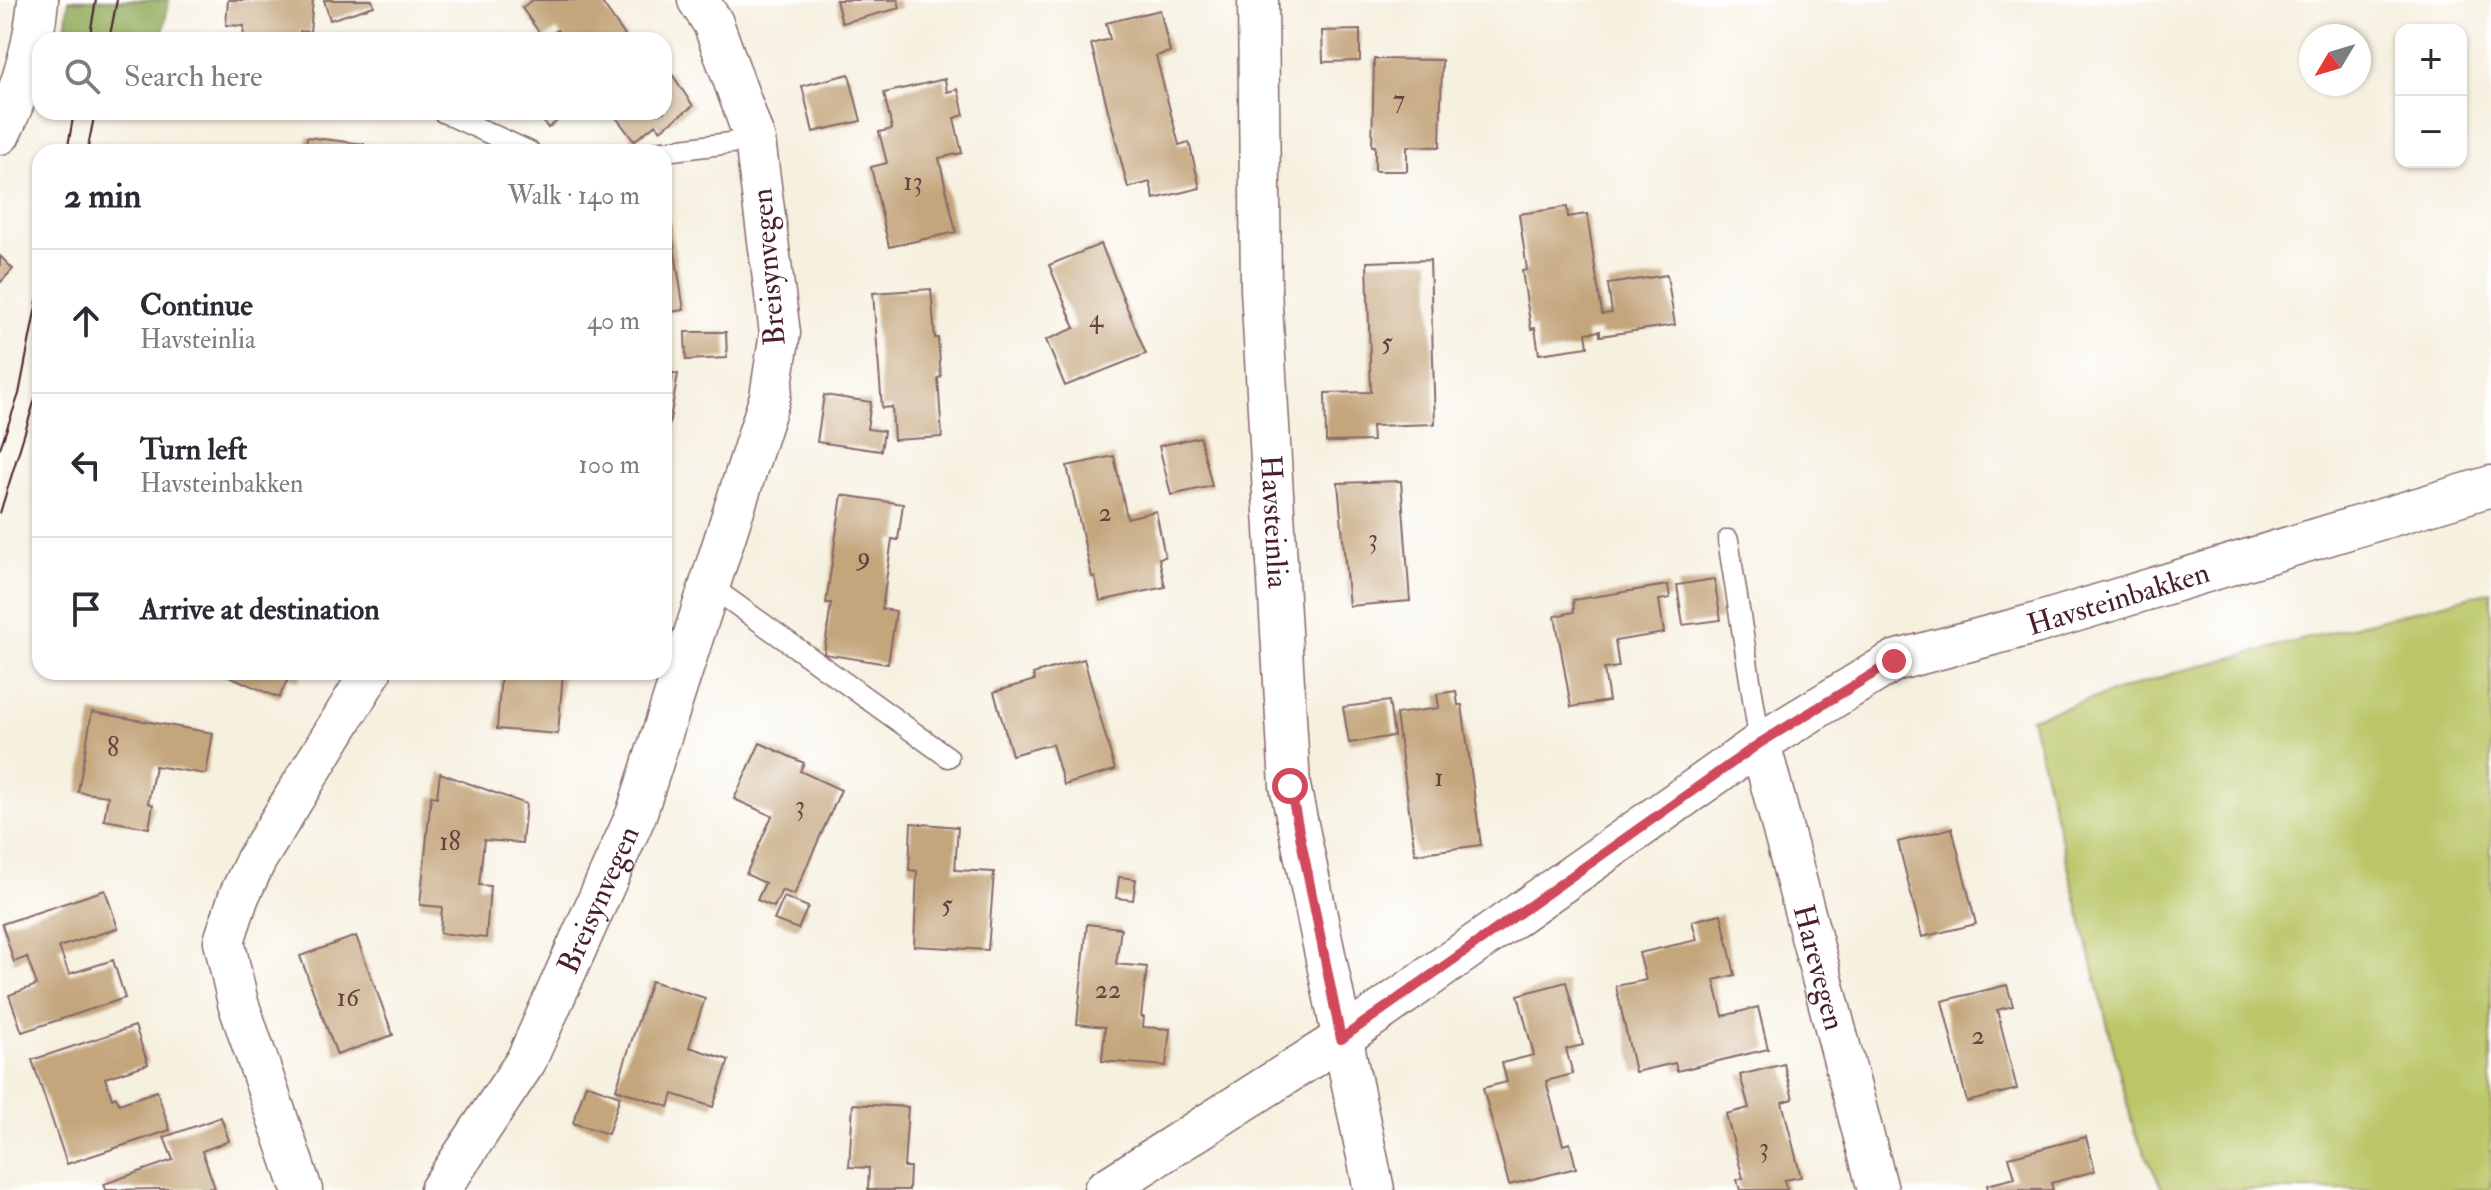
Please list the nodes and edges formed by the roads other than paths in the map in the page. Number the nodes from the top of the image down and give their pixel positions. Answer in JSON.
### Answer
{"nodes":[{"id":1,"x":38,"y":0,"type":"edge"},
{"id":2,"x":698,"y":0,"type":"edge"},
{"id":3,"x":1258,"y":0,"type":"edge"},
{"id":4,"x":34,"y":32,"type":"edge"},
{"id":5,"x":32,"y":40,"type":"edge"},
{"id":6,"x":460,"y":120,"type":"edge"},
{"id":7,"x":0,"y":134,"type":"edge"},
{"id":8,"x":755,"y":140,"type":"junction"},
{"id":9,"x":513,"y":144,"type":"edge"},
{"id":10,"x":672,"y":150,"type":"edge"},
{"id":11,"x":2491,"y":486,"type":"edge"},
{"id":12,"x":1728,"y":540,"type":"dead end"},
{"id":13,"x":709,"y":585,"type":"junction"},
{"id":14,"x":366,"y":680,"type":"edge"},
{"id":15,"x":1760,"y":743,"type":"junction"},
{"id":16,"x":948,"y":757,"type":"dead end"},
{"id":17,"x":1341,"y":1039,"type":"junction"},
{"id":18,"x":302,"y":1190,"type":"edge"},
{"id":19,"x":440,"y":1190,"type":"edge"},
{"id":20,"x":1104,"y":1190,"type":"edge"},
{"id":21,"x":1374,"y":1190,"type":"edge"},
{"id":22,"x":1878,"y":1190,"type":"edge"}],
"edges":[{"from":1,"to":4,"type":"street"},
{"from":2,"to":8,"type":"street","name":"Breisynvegen"},
{"from":3,"to":17,"type":"street","name":"Havsteinlia"},
{"from":5,"to":7,"type":"street"},
{"from":6,"to":9,"type":"lane"},
{"from":8,"to":10,"type":"lane"},
{"from":8,"to":13,"type":"street","name":"Breisynvegen"},
{"from":11,"to":15,"type":"street","name":"Havsteinbakken"},
{"from":12,"to":15,"type":"lane"},
{"from":13,"to":16,"type":"lane"},
{"from":13,"to":19,"type":"street","name":"Breisynvegen"},
{"from":14,"to":18,"type":"street"},
{"from":15,"to":17,"type":"street","name":"Havsteinbakken"},
{"from":15,"to":22,"type":"street","name":"Harevegen"},
{"from":17,"to":20,"type":"street","name":"Havsteinbakken"},
{"from":17,"to":21,"type":"street","name":"Havsteinlia"}]}
